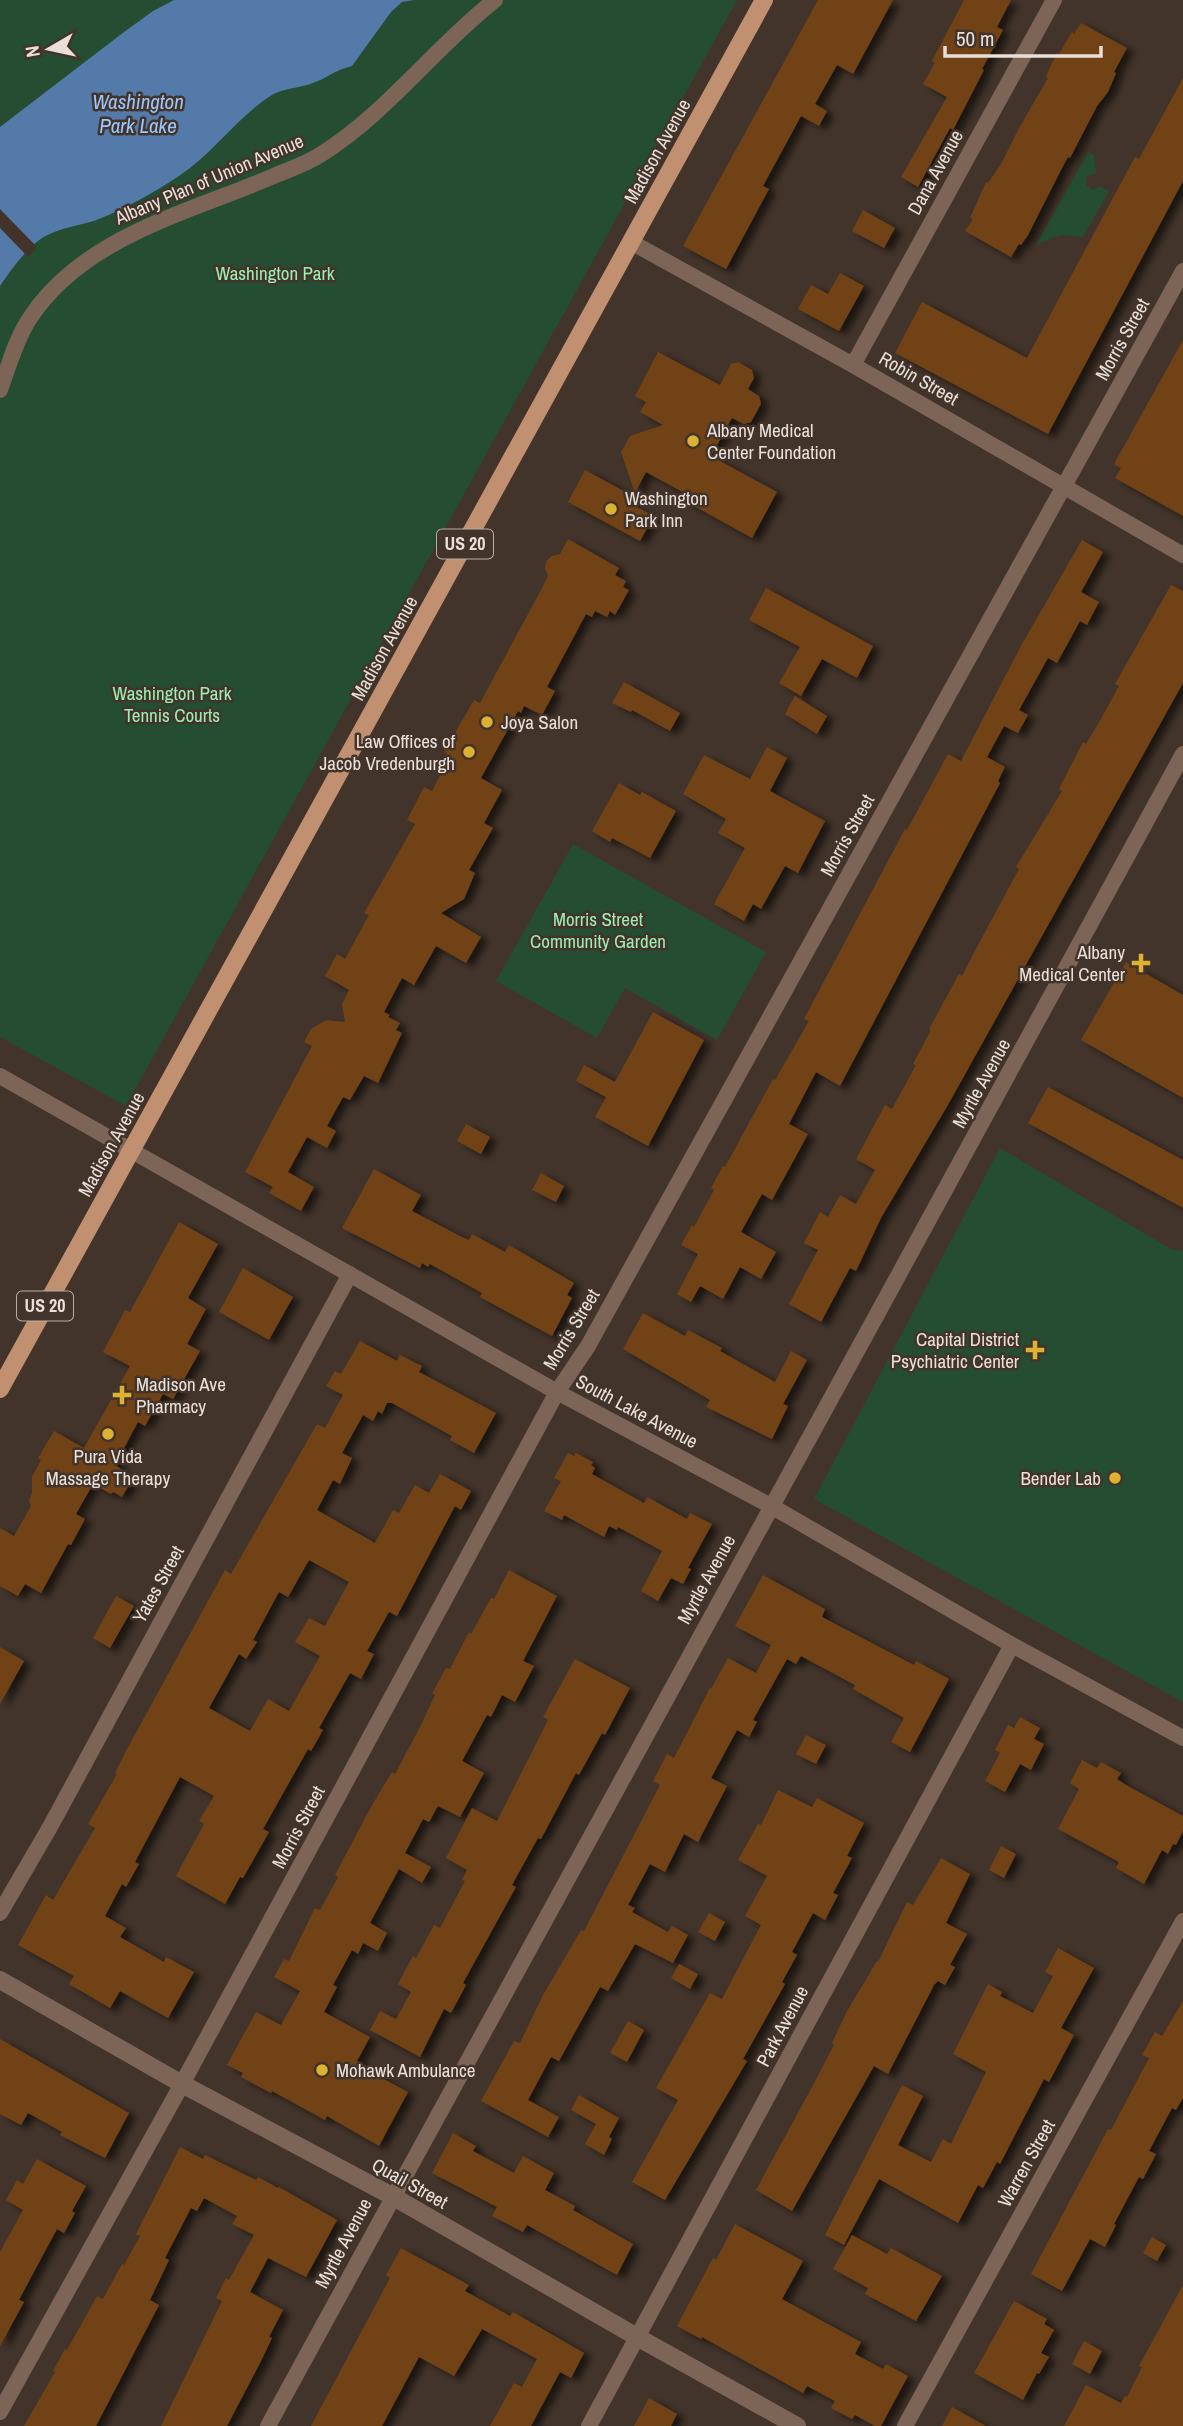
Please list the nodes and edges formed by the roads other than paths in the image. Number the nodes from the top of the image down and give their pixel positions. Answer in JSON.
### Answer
{"nodes":[{"id":1,"x":495,"y":0,"type":"edge"},
{"id":2,"x":764,"y":0,"type":"edge"},
{"id":3,"x":1054,"y":0,"type":"edge"},
{"id":4,"x":631,"y":242,"type":"junction"},
{"id":5,"x":1183,"y":271,"type":"edge"},
{"id":6,"x":853,"y":365,"type":"junction"},
{"id":7,"x":0,"y":390,"type":"edge"},
{"id":8,"x":1065,"y":487,"type":"junction"},
{"id":9,"x":1183,"y":555,"type":"edge"},
{"id":10,"x":1183,"y":754,"type":"edge"},
{"id":11,"x":0,"y":1076,"type":"edge"},
{"id":12,"x":132,"y":1150,"type":"junction"},
{"id":13,"x":350,"y":1274,"type":"junction"},
{"id":14,"x":0,"y":1389,"type":"edge"},
{"id":15,"x":557,"y":1392,"type":"junction"},
{"id":16,"x":771,"y":1506,"type":"junction"},
{"id":17,"x":1012,"y":1645,"type":"junction"},
{"id":18,"x":1183,"y":1738,"type":"edge"},
{"id":19,"x":0,"y":1913,"type":"edge"},
{"id":20,"x":1183,"y":1921,"type":"edge"},
{"id":21,"x":0,"y":1980,"type":"edge"},
{"id":22,"x":182,"y":2084,"type":"junction"},
{"id":23,"x":392,"y":2196,"type":"junction"},
{"id":24,"x":637,"y":2337,"type":"junction"},
{"id":25,"x":0,"y":2412,"type":"edge"},
{"id":26,"x":268,"y":2426,"type":"edge"},
{"id":27,"x":589,"y":2426,"type":"edge"},
{"id":28,"x":797,"y":2426,"type":"edge"},
{"id":29,"x":905,"y":2426,"type":"edge"}],
"edges":[{"from":1,"to":7,"type":"street","name":"Albany Plan of Union Avenue"},
{"from":2,"to":4,"type":"main road","name":"Madison Avenue","number":"US 20"},
{"from":3,"to":6,"type":"street","name":"Dana Avenue"},
{"from":4,"to":6,"type":"street","name":"Robin Street"},
{"from":4,"to":12,"type":"main road","name":"Madison Avenue","number":"US 20"},
{"from":5,"to":8,"type":"street","name":"Morris Street"},
{"from":6,"to":8,"type":"street","name":"Robin Street"},
{"from":8,"to":9,"type":"street","name":"Robin Street"},
{"from":8,"to":15,"type":"street","name":"Morris Street"},
{"from":10,"to":16,"type":"street","name":"Myrtle Avenue"},
{"from":11,"to":12,"type":"street","name":"South Lake Avenue"},
{"from":12,"to":13,"type":"street","name":"South Lake Avenue"},
{"from":12,"to":14,"type":"main road","name":"Madison Avenue","number":"US 20"},
{"from":13,"to":15,"type":"street","name":"South Lake Avenue"},
{"from":13,"to":19,"type":"street","name":"Yates Street"},
{"from":15,"to":16,"type":"street","name":"South Lake Avenue"},
{"from":15,"to":22,"type":"street","name":"Morris Street"},
{"from":16,"to":17,"type":"street","name":"South Lake Avenue"},
{"from":16,"to":23,"type":"street","name":"Myrtle Avenue"},
{"from":17,"to":18,"type":"street","name":"South Lake Avenue"},
{"from":17,"to":24,"type":"street","name":"Park Avenue"},
{"from":20,"to":29,"type":"street","name":"Warren Street"},
{"from":21,"to":22,"type":"street","name":"Quail Street"},
{"from":22,"to":23,"type":"street","name":"Quail Street"},
{"from":22,"to":25,"type":"street","name":"Morris Street"},
{"from":23,"to":24,"type":"street","name":"Quail Street"},
{"from":23,"to":26,"type":"street","name":"Myrtle Avenue"},
{"from":24,"to":27,"type":"street","name":"Park Avenue"},
{"from":24,"to":28,"type":"street","name":"Quail Street"}]}
